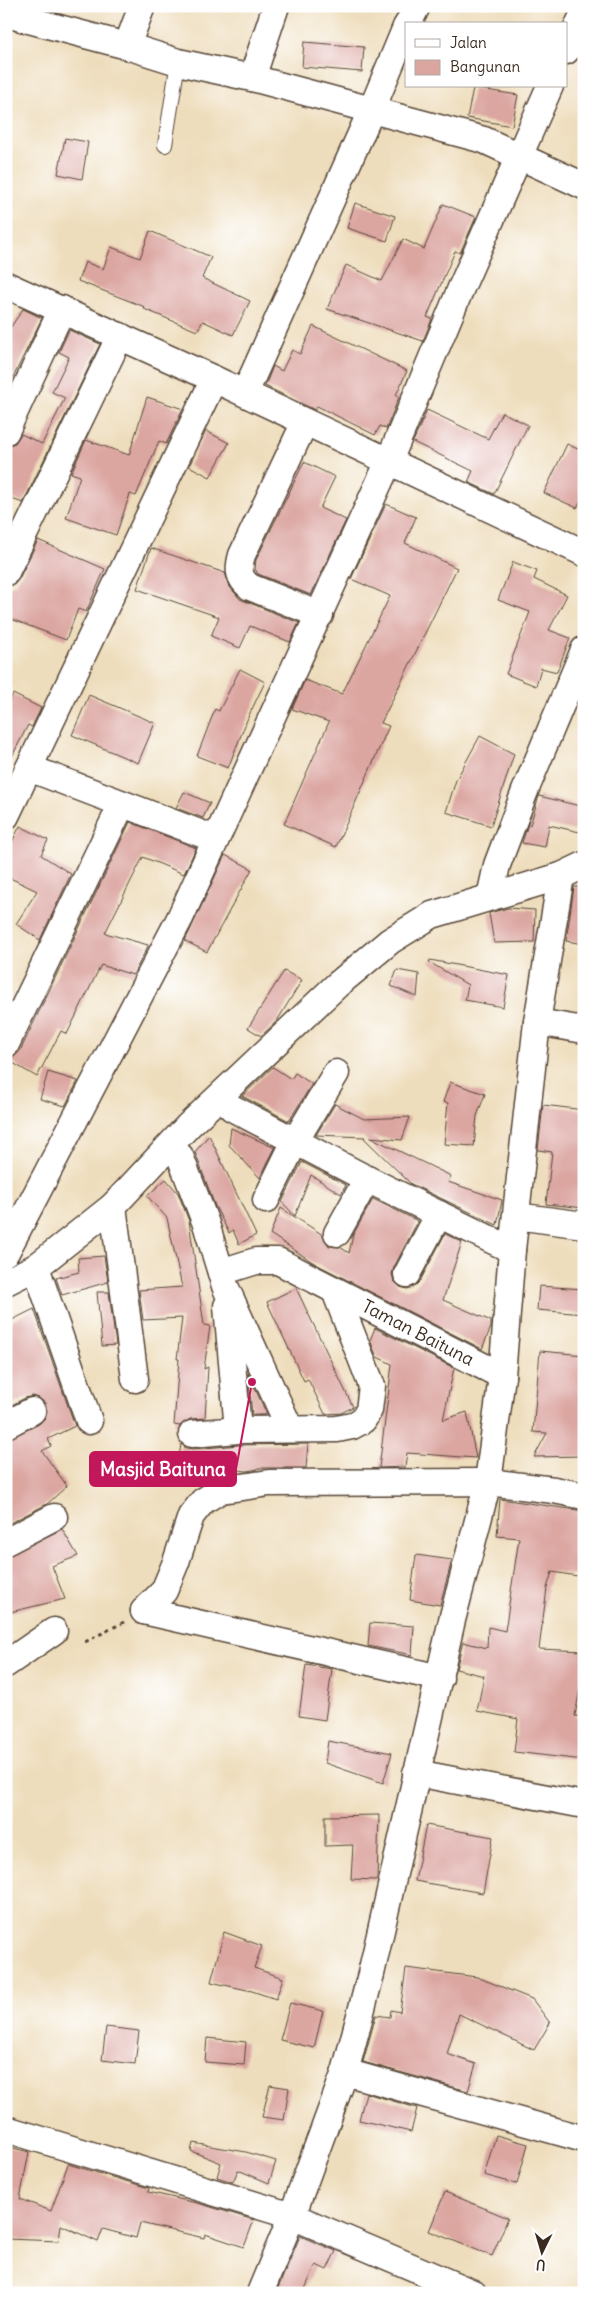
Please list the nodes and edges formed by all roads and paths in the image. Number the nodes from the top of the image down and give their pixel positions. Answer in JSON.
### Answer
{"nodes":[{"id":1,"x":142,"y":6,"type":"edge"},
{"id":2,"x":276,"y":6,"type":"edge"},
{"id":3,"x":417,"y":6,"type":"edge"},
{"id":4,"x":584,"y":13,"type":"edge"},
{"id":5,"x":6,"y":14,"type":"edge"},
{"id":6,"x":409,"y":22,"type":"edge"},
{"id":7,"x":405,"y":30,"type":"edge"},
{"id":8,"x":127,"y":46,"type":"junction"},
{"id":9,"x":568,"y":47,"type":"edge"},
{"id":10,"x":178,"y":62,"type":"junction"},
{"id":11,"x":252,"y":78,"type":"junction"},
{"id":12,"x":549,"y":88,"type":"edge"},
{"id":13,"x":372,"y":109,"type":"junction"},
{"id":14,"x":165,"y":145,"type":"dead end"},
{"id":15,"x":518,"y":154,"type":"junction"},
{"id":16,"x":584,"y":186,"type":"edge"},
{"id":17,"x":6,"y":285,"type":"edge"},
{"id":18,"x":62,"y":309,"type":"junction"},
{"id":19,"x":120,"y":336,"type":"junction"},
{"id":20,"x":214,"y":378,"type":"junction"},
{"id":21,"x":245,"y":393,"type":"junction"},
{"id":22,"x":305,"y":422,"type":"junction"},
{"id":23,"x":6,"y":431,"type":"edge"},
{"id":24,"x":389,"y":461,"type":"junction"},
{"id":25,"x":584,"y":553,"type":"edge"},
{"id":26,"x":6,"y":572,"type":"edge"},
{"id":27,"x":320,"y":615,"type":"junction"},
{"id":28,"x":584,"y":650,"type":"edge"},
{"id":29,"x":29,"y":768,"type":"junction"},
{"id":30,"x":122,"y":804,"type":"junction"},
{"id":31,"x":6,"y":816,"type":"edge"},
{"id":32,"x":215,"y":839,"type":"junction"},
{"id":33,"x":584,"y":865,"type":"edge"},
{"id":34,"x":561,"y":876,"type":"junction"},
{"id":35,"x":490,"y":897,"type":"junction"},
{"id":36,"x":537,"y":1022,"type":"junction"},
{"id":37,"x":584,"y":1030,"type":"edge"},
{"id":38,"x":6,"y":1044,"type":"edge"},
{"id":39,"x":336,"y":1073,"type":"dead end"},
{"id":40,"x":232,"y":1108,"type":"dead end"},
{"id":41,"x":295,"y":1141,"type":"junction"},
{"id":42,"x":180,"y":1156,"type":"dead end"},
{"id":43,"x":367,"y":1179,"type":"junction"},
{"id":44,"x":266,"y":1200,"type":"dead end"},
{"id":45,"x":113,"y":1206,"type":"junction"},
{"id":46,"x":439,"y":1214,"type":"junction"},
{"id":47,"x":516,"y":1216,"type":"junction"},
{"id":48,"x":584,"y":1226,"type":"edge"},
{"id":49,"x":337,"y":1233,"type":"dead end"},
{"id":50,"x":512,"y":1250,"type":"junction"},
{"id":51,"x":6,"y":1252,"type":"edge"},
{"id":52,"x":36,"y":1267,"type":"junction"},
{"id":53,"x":407,"y":1274,"type":"dead end"},
{"id":54,"x":223,"y":1279,"type":"junction"},
{"id":55,"x":6,"y":1282,"type":"edge"},
{"id":56,"x":336,"y":1291,"type":"junction"},
{"id":57,"x":502,"y":1376,"type":"junction"},
{"id":58,"x":135,"y":1379,"type":"dead end"},
{"id":59,"x":32,"y":1411,"type":"dead end"},
{"id":60,"x":89,"y":1421,"type":"dead end"},
{"id":61,"x":6,"y":1425,"type":"edge"},
{"id":62,"x":290,"y":1429,"type":"junction"},
{"id":63,"x":238,"y":1430,"type":"junction"},
{"id":64,"x":192,"y":1434,"type":"dead end"},
{"id":65,"x":488,"y":1482,"type":"junction"},
{"id":66,"x":584,"y":1496,"type":"edge"},
{"id":67,"x":54,"y":1517,"type":"dead end"},
{"id":68,"x":6,"y":1542,"type":"edge"},
{"id":69,"x":144,"y":1612,"type":"junction"},
{"id":70,"x":54,"y":1631,"type":"dead end"},
{"id":71,"x":85,"y":1642,"type":"dead end"},
{"id":72,"x":6,"y":1664,"type":"edge"},
{"id":73,"x":440,"y":1678,"type":"junction"},
{"id":74,"x":416,"y":1773,"type":"junction"},
{"id":75,"x":584,"y":1806,"type":"edge"},
{"id":76,"x":344,"y":2072,"type":"junction"},
{"id":77,"x":6,"y":2129,"type":"edge"},
{"id":78,"x":584,"y":2139,"type":"edge"},
{"id":79,"x":292,"y":2216,"type":"junction"},
{"id":80,"x":260,"y":2293,"type":"edge"},
{"id":81,"x":473,"y":2293,"type":"edge"}],
"edges":[{"from":1,"to":8,"type":"street"},
{"from":2,"to":11,"type":"street"},
{"from":3,"to":6,"type":"street"},
{"from":4,"to":9,"type":"street"},
{"from":5,"to":8,"type":"street"},
{"from":7,"to":13,"type":"street"},
{"from":8,"to":10,"type":"street"},
{"from":10,"to":11,"type":"street"},
{"from":10,"to":14,"type":"lane"},
{"from":11,"to":13,"type":"street"},
{"from":12,"to":15,"type":"street"},
{"from":13,"to":15,"type":"street"},
{"from":13,"to":21,"type":"street"},
{"from":15,"to":16,"type":"street"},
{"from":15,"to":24,"type":"street"},
{"from":17,"to":18,"type":"street"},
{"from":18,"to":19,"type":"street"},
{"from":18,"to":23,"type":"street"},
{"from":19,"to":20,"type":"street"},
{"from":19,"to":26,"type":"street"},
{"from":20,"to":21,"type":"street"},
{"from":20,"to":29,"type":"street"},
{"from":21,"to":22,"type":"street"},
{"from":22,"to":24,"type":"street"},
{"from":22,"to":27,"type":"street"},
{"from":24,"to":25,"type":"street"},
{"from":24,"to":27,"type":"street"},
{"from":27,"to":32,"type":"street"},
{"from":28,"to":35,"type":"street"},
{"from":29,"to":30,"type":"street"},
{"from":29,"to":31,"type":"street"},
{"from":30,"to":32,"type":"street"},
{"from":30,"to":38,"type":"street"},
{"from":32,"to":51,"type":"street"},
{"from":33,"to":34,"type":"street"},
{"from":34,"to":35,"type":"street"},
{"from":34,"to":36,"type":"street"},
{"from":35,"to":45,"type":"street"},
{"from":36,"to":37,"type":"street"},
{"from":36,"to":47,"type":"street"},
{"from":39,"to":41,"type":"street"},
{"from":40,"to":41,"type":"street"},
{"from":41,"to":43,"type":"street"},
{"from":41,"to":44,"type":"street"},
{"from":42,"to":54,"type":"street"},
{"from":43,"to":46,"type":"street"},
{"from":43,"to":49,"type":"street"},
{"from":45,"to":52,"type":"street"},
{"from":45,"to":58,"type":"street"},
{"from":46,"to":50,"type":"street"},
{"from":46,"to":53,"type":"street"},
{"from":47,"to":48,"type":"street"},
{"from":47,"to":50,"type":"street"},
{"from":50,"to":57,"type":"street"},
{"from":52,"to":55,"type":"street"},
{"from":52,"to":60,"type":"street"},
{"from":54,"to":56,"type":"street","name":"Taman Baituna"},
{"from":54,"to":62,"type":"street"},
{"from":54,"to":63,"type":"street"},
{"from":56,"to":57,"type":"street","name":"Taman Baituna"},
{"from":56,"to":62,"type":"street","name":"Taman Baituna"},
{"from":57,"to":65,"type":"street"},
{"from":59,"to":61,"type":"street"},
{"from":62,"to":63,"type":"street","name":"Taman Baituna"},
{"from":63,"to":64,"type":"street","name":"Taman Baituna"},
{"from":65,"to":66,"type":"street"},
{"from":65,"to":69,"type":"street"},
{"from":65,"to":73,"type":"street"},
{"from":67,"to":68,"type":"street"},
{"from":69,"to":71,"type":"path"},
{"from":69,"to":73,"type":"street"},
{"from":70,"to":72,"type":"street"},
{"from":73,"to":74,"type":"street"},
{"from":74,"to":75,"type":"street"},
{"from":74,"to":76,"type":"street"},
{"from":76,"to":78,"type":"street"},
{"from":76,"to":79,"type":"street"},
{"from":77,"to":79,"type":"street"},
{"from":79,"to":80,"type":"street"},
{"from":79,"to":81,"type":"street"}]}
